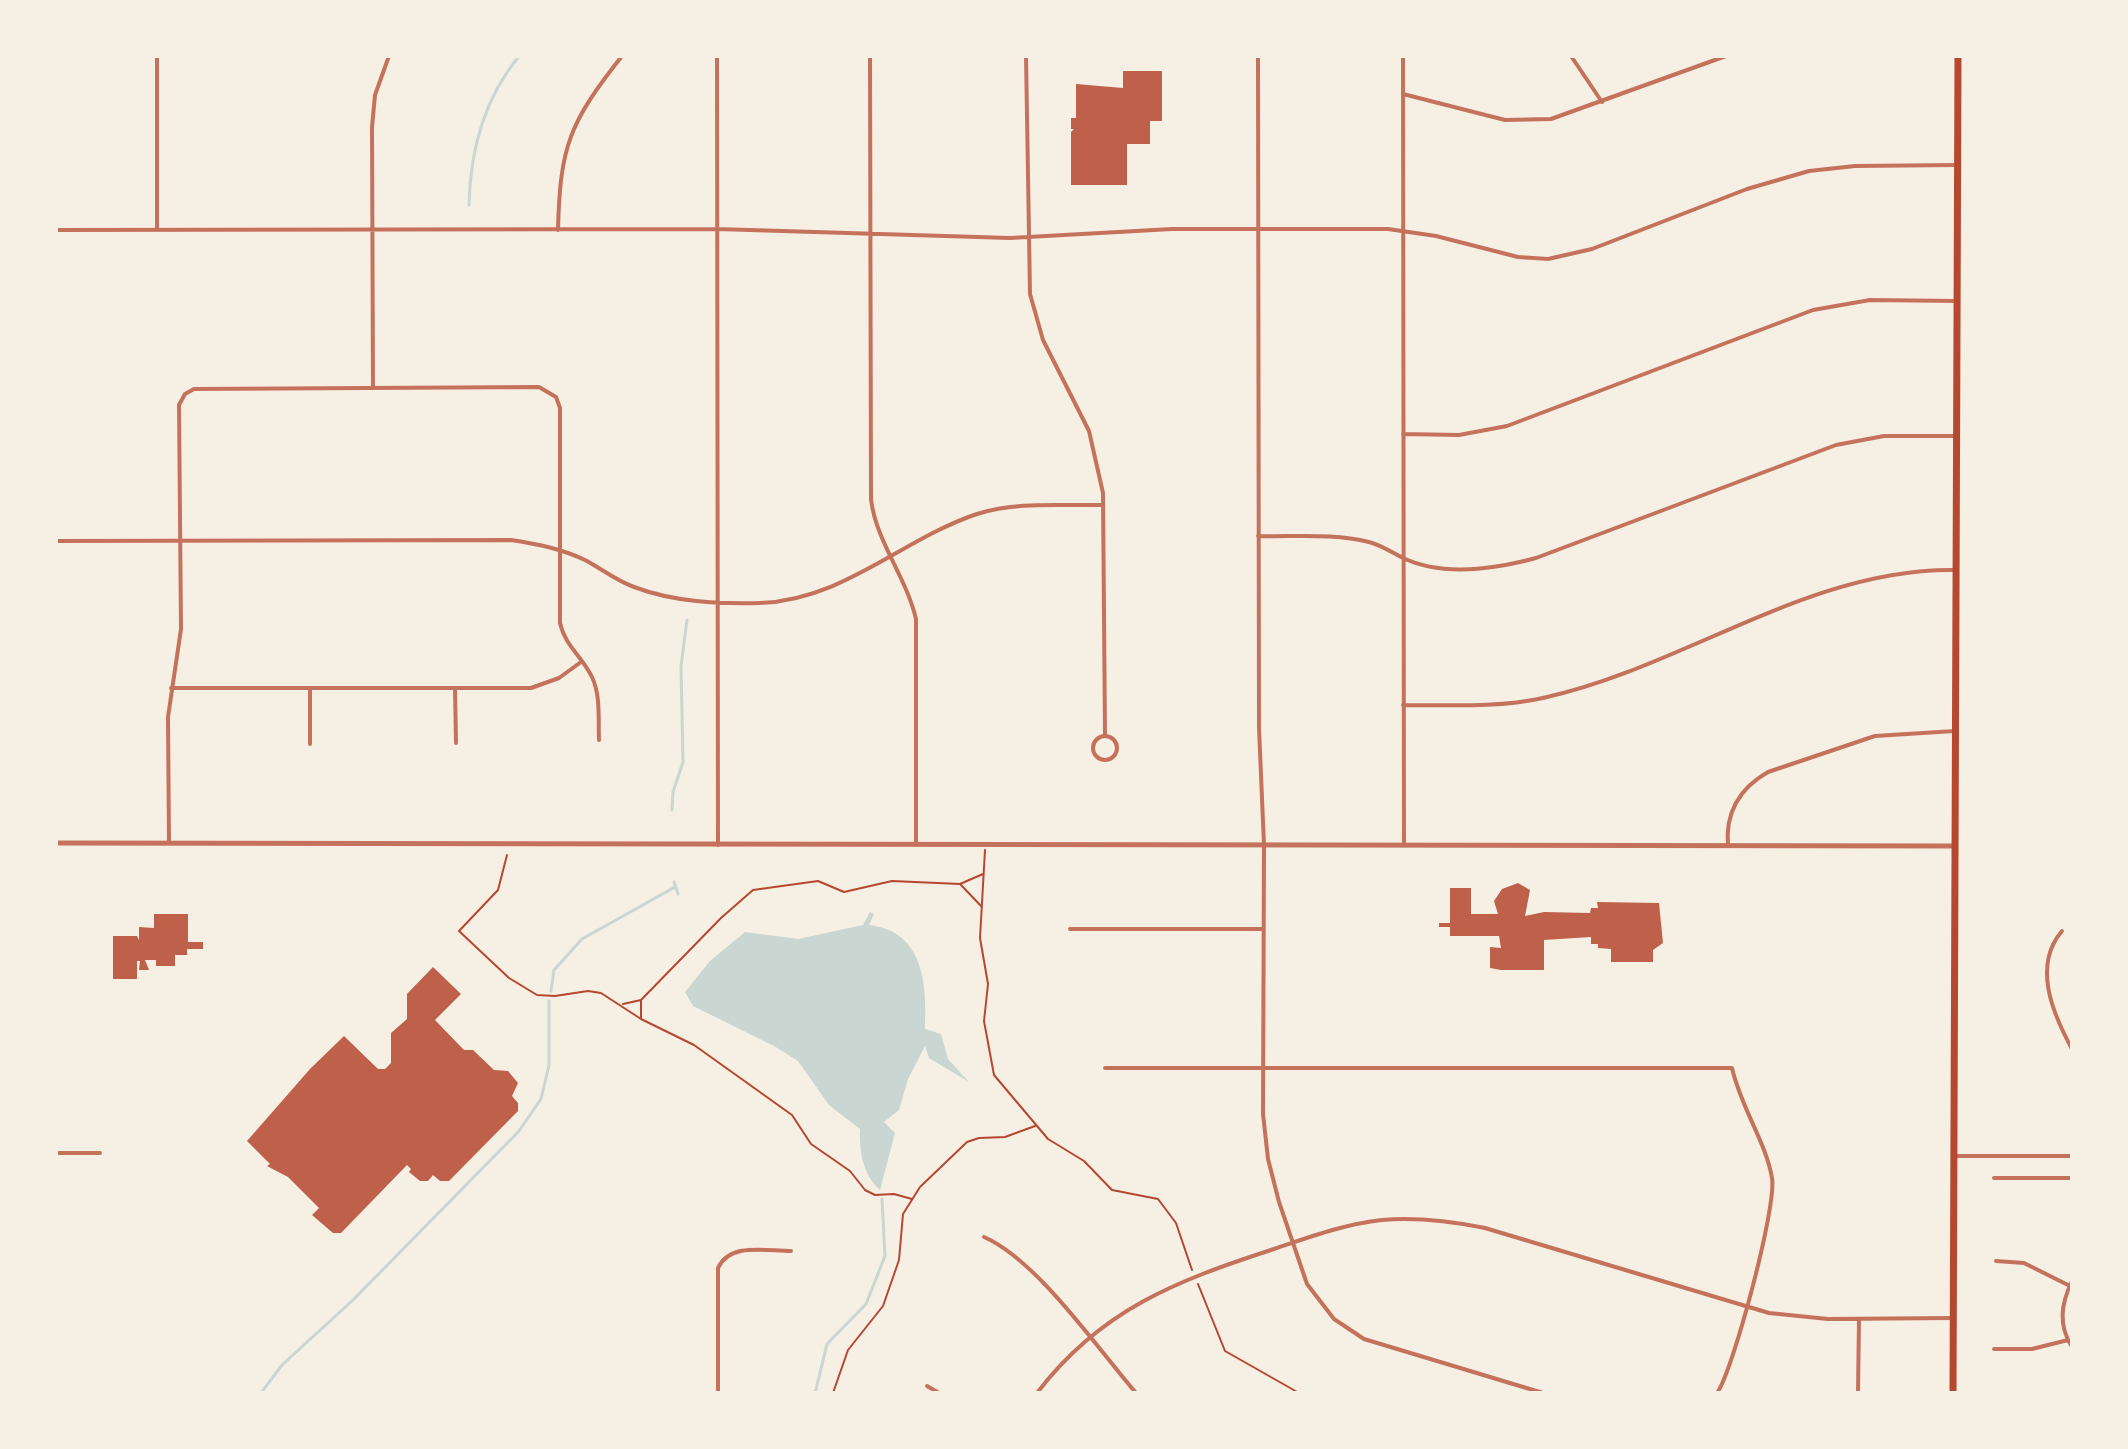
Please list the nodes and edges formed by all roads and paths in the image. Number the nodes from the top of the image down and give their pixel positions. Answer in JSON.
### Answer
{"nodes":[{"id":1,"x":157,"y":56,"type":"edge"},
{"id":2,"x":389,"y":56,"type":"edge"},
{"id":3,"x":622,"y":56,"type":"edge"},
{"id":4,"x":717,"y":56,"type":"edge"},
{"id":5,"x":870,"y":56,"type":"edge"},
{"id":6,"x":1026,"y":56,"type":"edge"},
{"id":7,"x":1258,"y":56,"type":"edge"},
{"id":8,"x":1403,"y":56,"type":"edge"},
{"id":9,"x":1571,"y":56,"type":"edge"},
{"id":10,"x":1726,"y":56,"type":"edge"},
{"id":11,"x":1958,"y":56,"type":"edge"},
{"id":12,"x":1403,"y":94,"type":"junction"},
{"id":13,"x":1602,"y":102,"type":"junction"},
{"id":14,"x":1957,"y":165,"type":"junction"},
{"id":15,"x":717,"y":229,"type":"junction"},
{"id":16,"x":56,"y":230,"type":"edge"},
{"id":17,"x":157,"y":230,"type":"junction"},
{"id":18,"x":372,"y":230,"type":"junction"},
{"id":19,"x":558,"y":230,"type":"junction"},
{"id":20,"x":1258,"y":230,"type":"junction"},
{"id":21,"x":1403,"y":231,"type":"junction"},
{"id":22,"x":872,"y":236,"type":"junction"},
{"id":23,"x":1027,"y":237,"type":"junction"},
{"id":24,"x":1957,"y":301,"type":"junction"},
{"id":25,"x":373,"y":388,"type":"junction"},
{"id":26,"x":1403,"y":434,"type":"junction"},
{"id":27,"x":1956,"y":436,"type":"junction"},
{"id":28,"x":1103,"y":505,"type":"junction"},
{"id":29,"x":1258,"y":536,"type":"junction"},
{"id":30,"x":56,"y":541,"type":"edge"},
{"id":31,"x":180,"y":541,"type":"junction"},
{"id":32,"x":560,"y":550,"type":"junction"},
{"id":33,"x":892,"y":558,"type":"junction"},
{"id":34,"x":1403,"y":558,"type":"junction"},
{"id":35,"x":1956,"y":570,"type":"junction"},
{"id":36,"x":718,"y":602,"type":"junction"},
{"id":37,"x":582,"y":662,"type":"junction"},
{"id":38,"x":171,"y":688,"type":"junction"},
{"id":39,"x":310,"y":688,"type":"junction"},
{"id":40,"x":455,"y":688,"type":"junction"},
{"id":41,"x":1403,"y":705,"type":"junction"},
{"id":42,"x":1955,"y":731,"type":"junction"},
{"id":43,"x":1105,"y":735,"type":"junction"},
{"id":44,"x":599,"y":740,"type":"dead end"},
{"id":45,"x":456,"y":743,"type":"dead end"},
{"id":46,"x":310,"y":744,"type":"dead end"},
{"id":47,"x":56,"y":843,"type":"edge"},
{"id":48,"x":169,"y":843,"type":"junction"},
{"id":49,"x":718,"y":845,"type":"junction"},
{"id":50,"x":916,"y":845,"type":"junction"},
{"id":51,"x":985,"y":845,"type":"junction"},
{"id":52,"x":1264,"y":845,"type":"junction"},
{"id":53,"x":1404,"y":845,"type":"junction"},
{"id":54,"x":1728,"y":846,"type":"junction"},
{"id":55,"x":1955,"y":846,"type":"junction"},
{"id":56,"x":507,"y":855,"type":"dead end"},
{"id":57,"x":985,"y":873,"type":"junction"},
{"id":58,"x":960,"y":884,"type":"junction"},
{"id":59,"x":982,"y":907,"type":"junction"},
{"id":60,"x":1070,"y":929,"type":"dead end"},
{"id":61,"x":1263,"y":929,"type":"junction"},
{"id":62,"x":2062,"y":931,"type":"dead end"},
{"id":63,"x":641,"y":1000,"type":"junction"},
{"id":64,"x":621,"y":1005,"type":"junction"},
{"id":65,"x":641,"y":1019,"type":"junction"},
{"id":66,"x":2072,"y":1049,"type":"edge"},
{"id":67,"x":1105,"y":1068,"type":"dead end"},
{"id":68,"x":1262,"y":1068,"type":"junction"},
{"id":69,"x":1035,"y":1126,"type":"junction"},
{"id":70,"x":56,"y":1153,"type":"edge"},
{"id":71,"x":100,"y":1153,"type":"dead end"},
{"id":72,"x":1954,"y":1156,"type":"junction"},
{"id":73,"x":2072,"y":1156,"type":"edge"},
{"id":74,"x":1994,"y":1178,"type":"dead end"},
{"id":75,"x":2072,"y":1178,"type":"edge"},
{"id":76,"x":912,"y":1199,"type":"junction"},
{"id":77,"x":984,"y":1237,"type":"dead end"},
{"id":78,"x":1294,"y":1242,"type":"junction"},
{"id":79,"x":791,"y":1251,"type":"dead end"},
{"id":80,"x":1996,"y":1261,"type":"dead end"},
{"id":81,"x":1194,"y":1276,"type":"junction"},
{"id":82,"x":2071,"y":1284,"type":"edge"},
{"id":83,"x":1745,"y":1307,"type":"junction"},
{"id":84,"x":1953,"y":1318,"type":"junction"},
{"id":85,"x":1859,"y":1319,"type":"junction"},
{"id":86,"x":1089,"y":1338,"type":"junction"},
{"id":87,"x":2068,"y":1340,"type":"junction"},
{"id":88,"x":2072,"y":1347,"type":"edge"},
{"id":89,"x":1994,"y":1349,"type":"dead end"},
{"id":90,"x":927,"y":1386,"type":"dead end"},
{"id":91,"x":718,"y":1393,"type":"edge"},
{"id":92,"x":833,"y":1393,"type":"edge"},
{"id":93,"x":939,"y":1393,"type":"edge"},
{"id":94,"x":1037,"y":1393,"type":"edge"},
{"id":95,"x":1136,"y":1393,"type":"edge"},
{"id":96,"x":1299,"y":1393,"type":"edge"},
{"id":97,"x":1543,"y":1393,"type":"edge"},
{"id":98,"x":1717,"y":1393,"type":"edge"},
{"id":99,"x":1858,"y":1393,"type":"edge"},
{"id":100,"x":1953,"y":1393,"type":"edge"}],
"edges":[{"from":1,"to":17,"type":"street"},
{"from":2,"to":18,"type":"street"},
{"from":3,"to":19,"type":"street"},
{"from":4,"to":15,"type":"street"},
{"from":5,"to":22,"type":"street"},
{"from":6,"to":23,"type":"street"},
{"from":7,"to":20,"type":"street"},
{"from":8,"to":12,"type":"street"},
{"from":9,"to":13,"type":"street"},
{"from":10,"to":13,"type":"street"},
{"from":11,"to":14,"type":"main road"},
{"from":12,"to":13,"type":"street"},
{"from":12,"to":21,"type":"street"},
{"from":14,"to":21,"type":"street"},
{"from":14,"to":24,"type":"main road"},
{"from":15,"to":19,"type":"street"},
{"from":15,"to":22,"type":"street"},
{"from":15,"to":36,"type":"street"},
{"from":16,"to":17,"type":"street"},
{"from":17,"to":18,"type":"street"},
{"from":18,"to":19,"type":"street"},
{"from":18,"to":25,"type":"street"},
{"from":20,"to":21,"type":"street"},
{"from":20,"to":23,"type":"street"},
{"from":20,"to":29,"type":"street"},
{"from":21,"to":26,"type":"street"},
{"from":22,"to":23,"type":"street"},
{"from":22,"to":33,"type":"street"},
{"from":23,"to":28,"type":"street"},
{"from":24,"to":26,"type":"street"},
{"from":24,"to":27,"type":"main road"},
{"from":25,"to":31,"type":"street"},
{"from":25,"to":32,"type":"street"},
{"from":26,"to":34,"type":"street"},
{"from":27,"to":34,"type":"street"},
{"from":27,"to":35,"type":"main road"},
{"from":28,"to":33,"type":"street"},
{"from":28,"to":43,"type":"street"},
{"from":29,"to":34,"type":"street"},
{"from":29,"to":52,"type":"street"},
{"from":30,"to":31,"type":"street"},
{"from":31,"to":32,"type":"street"},
{"from":31,"to":38,"type":"street"},
{"from":32,"to":36,"type":"street"},
{"from":32,"to":37,"type":"street"},
{"from":33,"to":36,"type":"street"},
{"from":33,"to":50,"type":"street"},
{"from":34,"to":41,"type":"street"},
{"from":35,"to":41,"type":"street"},
{"from":35,"to":42,"type":"main road"},
{"from":36,"to":49,"type":"street"},
{"from":37,"to":40,"type":"street"},
{"from":37,"to":44,"type":"street"},
{"from":38,"to":39,"type":"street"},
{"from":38,"to":48,"type":"street"},
{"from":39,"to":40,"type":"street"},
{"from":39,"to":46,"type":"street"},
{"from":40,"to":45,"type":"street"},
{"from":41,"to":53,"type":"street"},
{"from":42,"to":54,"type":"street"},
{"from":42,"to":55,"type":"main road"},
{"from":43,"to":43,"type":"street"},
{"from":47,"to":48,"type":"street"},
{"from":48,"to":49,"type":"street"},
{"from":49,"to":50,"type":"street"},
{"from":50,"to":51,"type":"street"},
{"from":51,"to":52,"type":"street"},
{"from":51,"to":57,"type":"path"},
{"from":52,"to":53,"type":"street"},
{"from":52,"to":61,"type":"street"},
{"from":53,"to":54,"type":"street"},
{"from":54,"to":55,"type":"street"},
{"from":55,"to":72,"type":"main road"},
{"from":56,"to":64,"type":"path"},
{"from":57,"to":58,"type":"path"},
{"from":57,"to":59,"type":"path"},
{"from":58,"to":59,"type":"path"},
{"from":58,"to":63,"type":"path"},
{"from":59,"to":69,"type":"path"},
{"from":60,"to":61,"type":"street"},
{"from":61,"to":68,"type":"street"},
{"from":62,"to":66,"type":"street"},
{"from":63,"to":64,"type":"path"},
{"from":63,"to":65,"type":"path"},
{"from":64,"to":65,"type":"path"},
{"from":65,"to":76,"type":"path"},
{"from":67,"to":68,"type":"street"},
{"from":68,"to":78,"type":"street"},
{"from":68,"to":83,"type":"street"},
{"from":69,"to":76,"type":"path"},
{"from":69,"to":81,"type":"path"},
{"from":70,"to":71,"type":"street"},
{"from":72,"to":73,"type":"street"},
{"from":72,"to":84,"type":"main road"},
{"from":74,"to":75,"type":"street"},
{"from":76,"to":92,"type":"path"},
{"from":77,"to":86,"type":"street"},
{"from":78,"to":81,"type":"street"},
{"from":78,"to":83,"type":"street"},
{"from":78,"to":97,"type":"street"},
{"from":79,"to":91,"type":"street"},
{"from":80,"to":82,"type":"street"},
{"from":81,"to":86,"type":"street"},
{"from":81,"to":96,"type":"path"},
{"from":82,"to":87,"type":"street"},
{"from":83,"to":85,"type":"street"},
{"from":83,"to":98,"type":"street"},
{"from":84,"to":85,"type":"street"},
{"from":84,"to":100,"type":"main road"},
{"from":85,"to":99,"type":"street"},
{"from":86,"to":94,"type":"street"},
{"from":86,"to":95,"type":"street"},
{"from":87,"to":88,"type":"street"},
{"from":87,"to":89,"type":"street"},
{"from":90,"to":93,"type":"street"}]}
